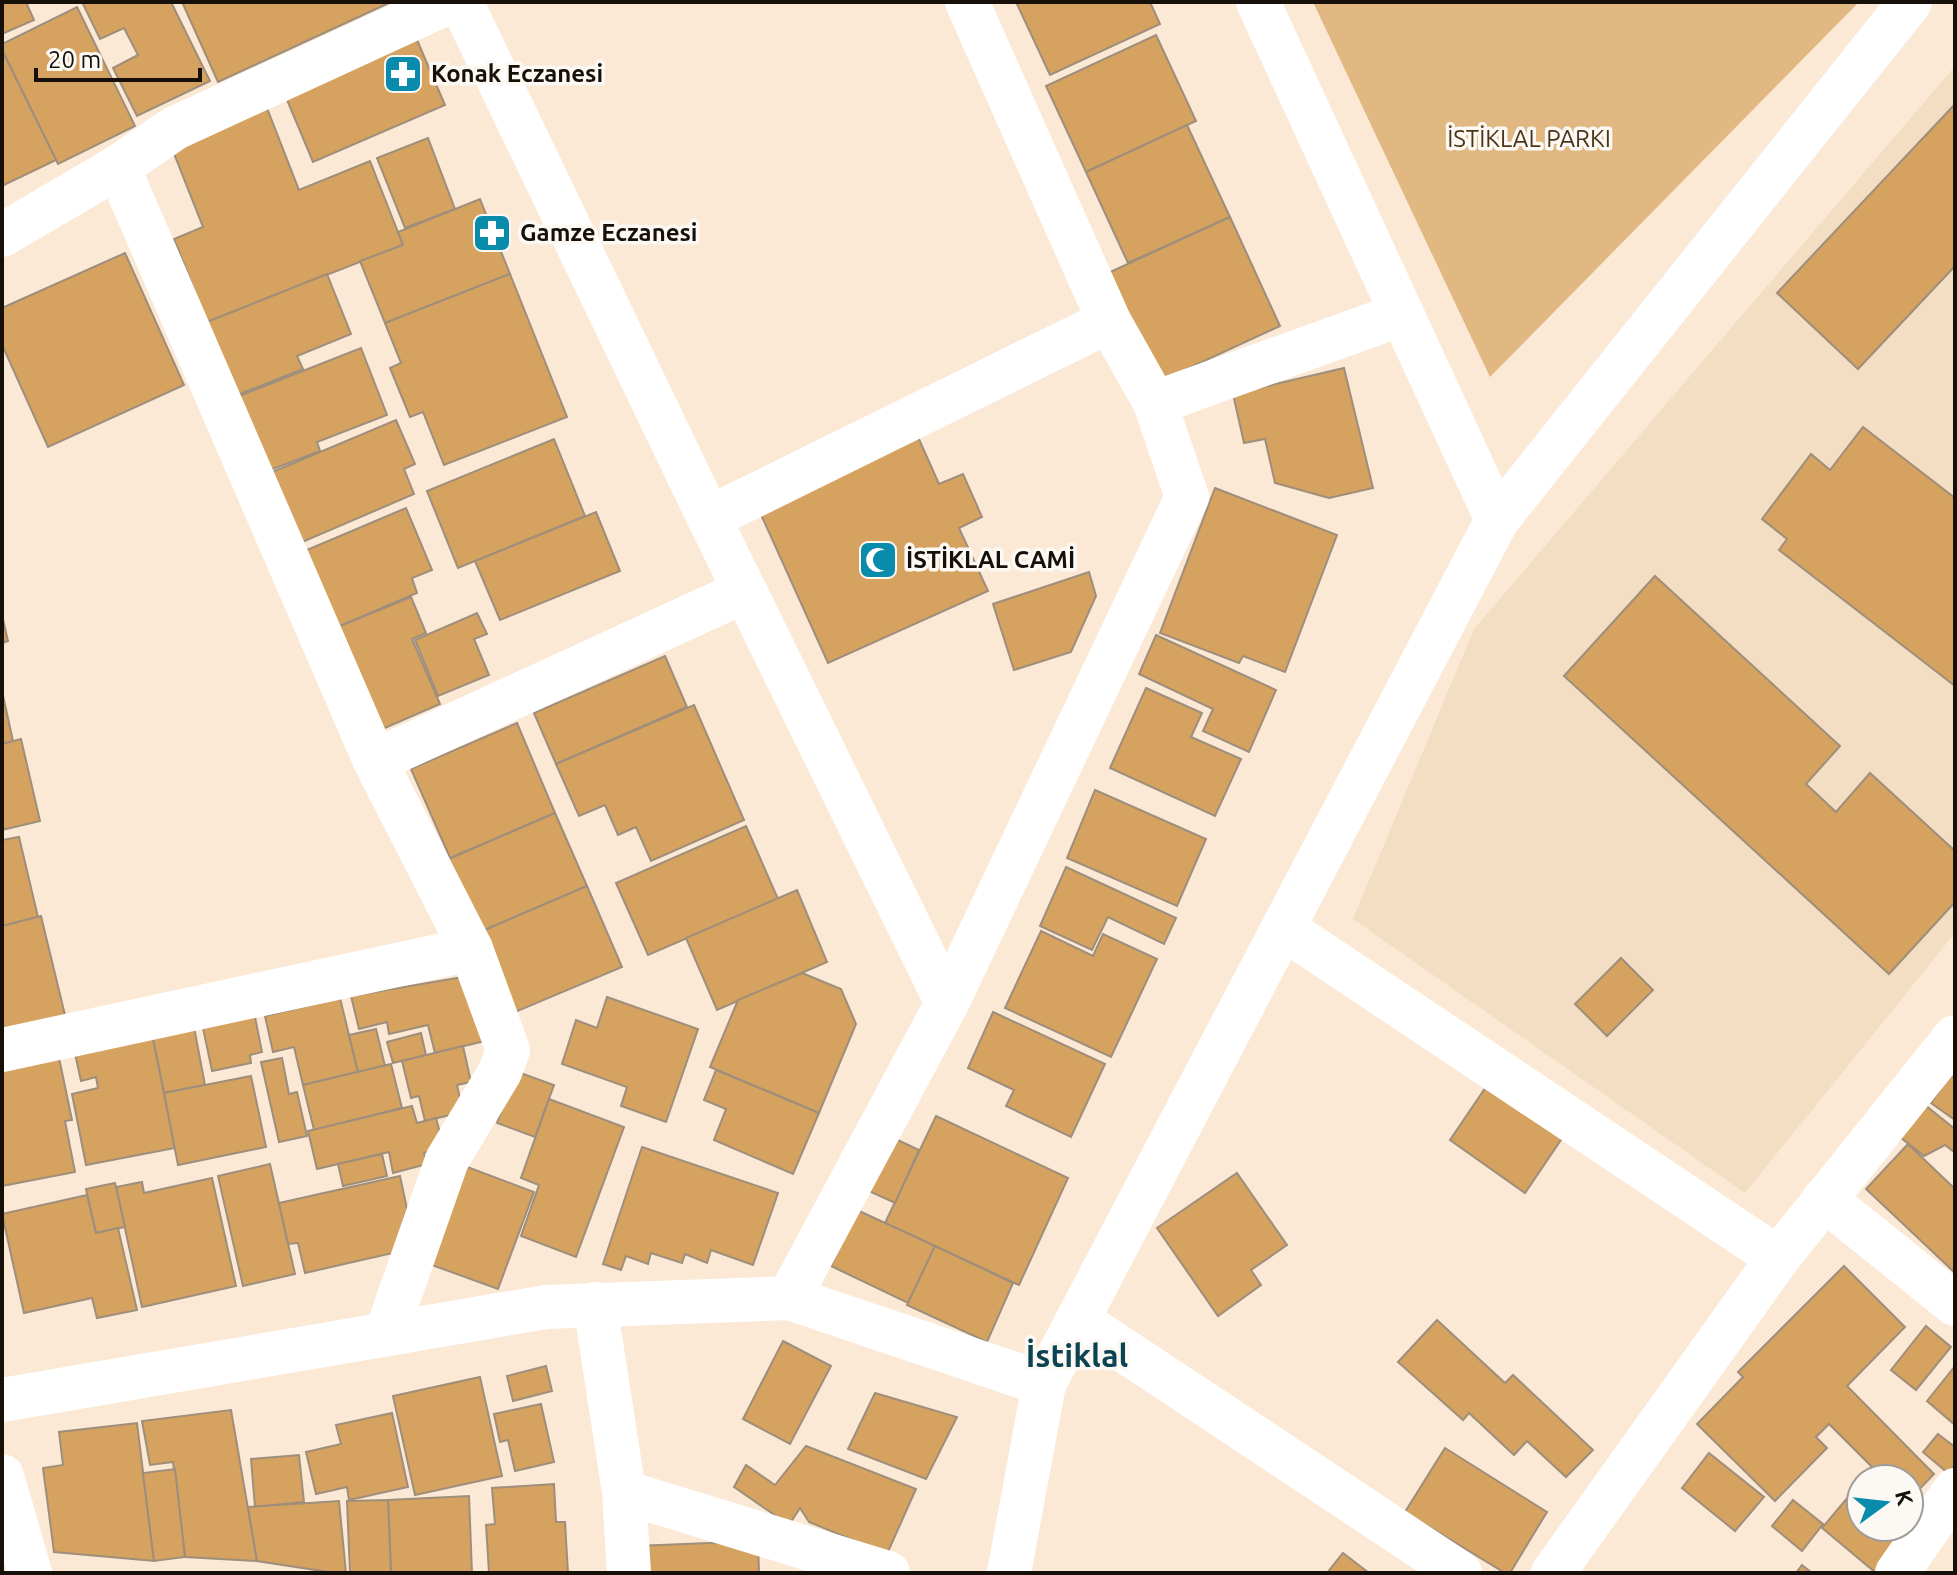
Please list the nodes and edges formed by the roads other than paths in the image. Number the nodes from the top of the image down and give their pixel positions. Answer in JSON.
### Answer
{"nodes":[{"id":1,"x":449,"y":2,"type":"edge"},
{"id":2,"x":461,"y":2,"type":"edge"},
{"id":3,"x":967,"y":2,"type":"edge"},
{"id":4,"x":1258,"y":2,"type":"edge"},
{"id":5,"x":1910,"y":2,"type":"edge"},
{"id":6,"x":118,"y":167,"type":"junction"},
{"id":7,"x":2,"y":235,"type":"edge"},
{"id":8,"x":1402,"y":314,"type":"junction"},
{"id":9,"x":1109,"y":321,"type":"junction"},
{"id":10,"x":1155,"y":403,"type":"junction"},
{"id":11,"x":709,"y":518,"type":"junction"},
{"id":12,"x":1497,"y":520,"type":"junction"},
{"id":13,"x":745,"y":591,"type":"junction"},
{"id":14,"x":375,"y":761,"type":"junction"},
{"id":15,"x":1283,"y":928,"type":"junction"},
{"id":16,"x":471,"y":949,"type":"junction"},
{"id":17,"x":947,"y":1003,"type":"junction"},
{"id":18,"x":1955,"y":1037,"type":"edge"},
{"id":19,"x":2,"y":1050,"type":"edge"},
{"id":20,"x":1824,"y":1199,"type":"junction"},
{"id":21,"x":1778,"y":1258,"type":"junction"},
{"id":22,"x":789,"y":1298,"type":"junction"},
{"id":23,"x":595,"y":1304,"type":"junction"},
{"id":24,"x":1955,"y":1304,"type":"edge"},
{"id":25,"x":1078,"y":1320,"type":"junction"},
{"id":26,"x":386,"y":1334,"type":"junction"},
{"id":27,"x":1044,"y":1384,"type":"junction"},
{"id":28,"x":2,"y":1400,"type":"edge"},
{"id":29,"x":2,"y":1476,"type":"edge"},
{"id":30,"x":1955,"y":1490,"type":"edge"},
{"id":31,"x":624,"y":1492,"type":"junction"},
{"id":32,"x":30,"y":1573,"type":"edge"},
{"id":33,"x":629,"y":1573,"type":"edge"},
{"id":34,"x":888,"y":1573,"type":"edge"},
{"id":35,"x":1009,"y":1573,"type":"edge"},
{"id":36,"x":1460,"y":1573,"type":"edge"},
{"id":37,"x":1553,"y":1573,"type":"edge"},
{"id":38,"x":1897,"y":1573,"type":"edge"}],
"edges":[{"from":1,"to":6,"type":"street"},
{"from":2,"to":11,"type":"street"},
{"from":3,"to":9,"type":"street"},
{"from":4,"to":8,"type":"street"},
{"from":5,"to":12,"type":"street"},
{"from":6,"to":7,"type":"street"},
{"from":6,"to":14,"type":"street"},
{"from":8,"to":10,"type":"street"},
{"from":8,"to":12,"type":"street"},
{"from":9,"to":10,"type":"street"},
{"from":9,"to":11,"type":"street"},
{"from":10,"to":17,"type":"street"},
{"from":11,"to":13,"type":"street"},
{"from":12,"to":15,"type":"street"},
{"from":13,"to":14,"type":"street"},
{"from":13,"to":17,"type":"street"},
{"from":14,"to":16,"type":"street"},
{"from":15,"to":21,"type":"street"},
{"from":15,"to":25,"type":"street"},
{"from":16,"to":19,"type":"street"},
{"from":16,"to":26,"type":"street"},
{"from":17,"to":22,"type":"street"},
{"from":18,"to":20,"type":"street"},
{"from":20,"to":21,"type":"street"},
{"from":20,"to":24,"type":"street"},
{"from":21,"to":37,"type":"street"},
{"from":22,"to":23,"type":"street"},
{"from":22,"to":27,"type":"street"},
{"from":23,"to":26,"type":"street"},
{"from":23,"to":31,"type":"street"},
{"from":25,"to":27,"type":"street"},
{"from":25,"to":36,"type":"street"},
{"from":26,"to":28,"type":"street"},
{"from":27,"to":35,"type":"street"},
{"from":29,"to":32,"type":"street"},
{"from":30,"to":38,"type":"street"},
{"from":31,"to":33,"type":"street"},
{"from":31,"to":34,"type":"street"}]}
